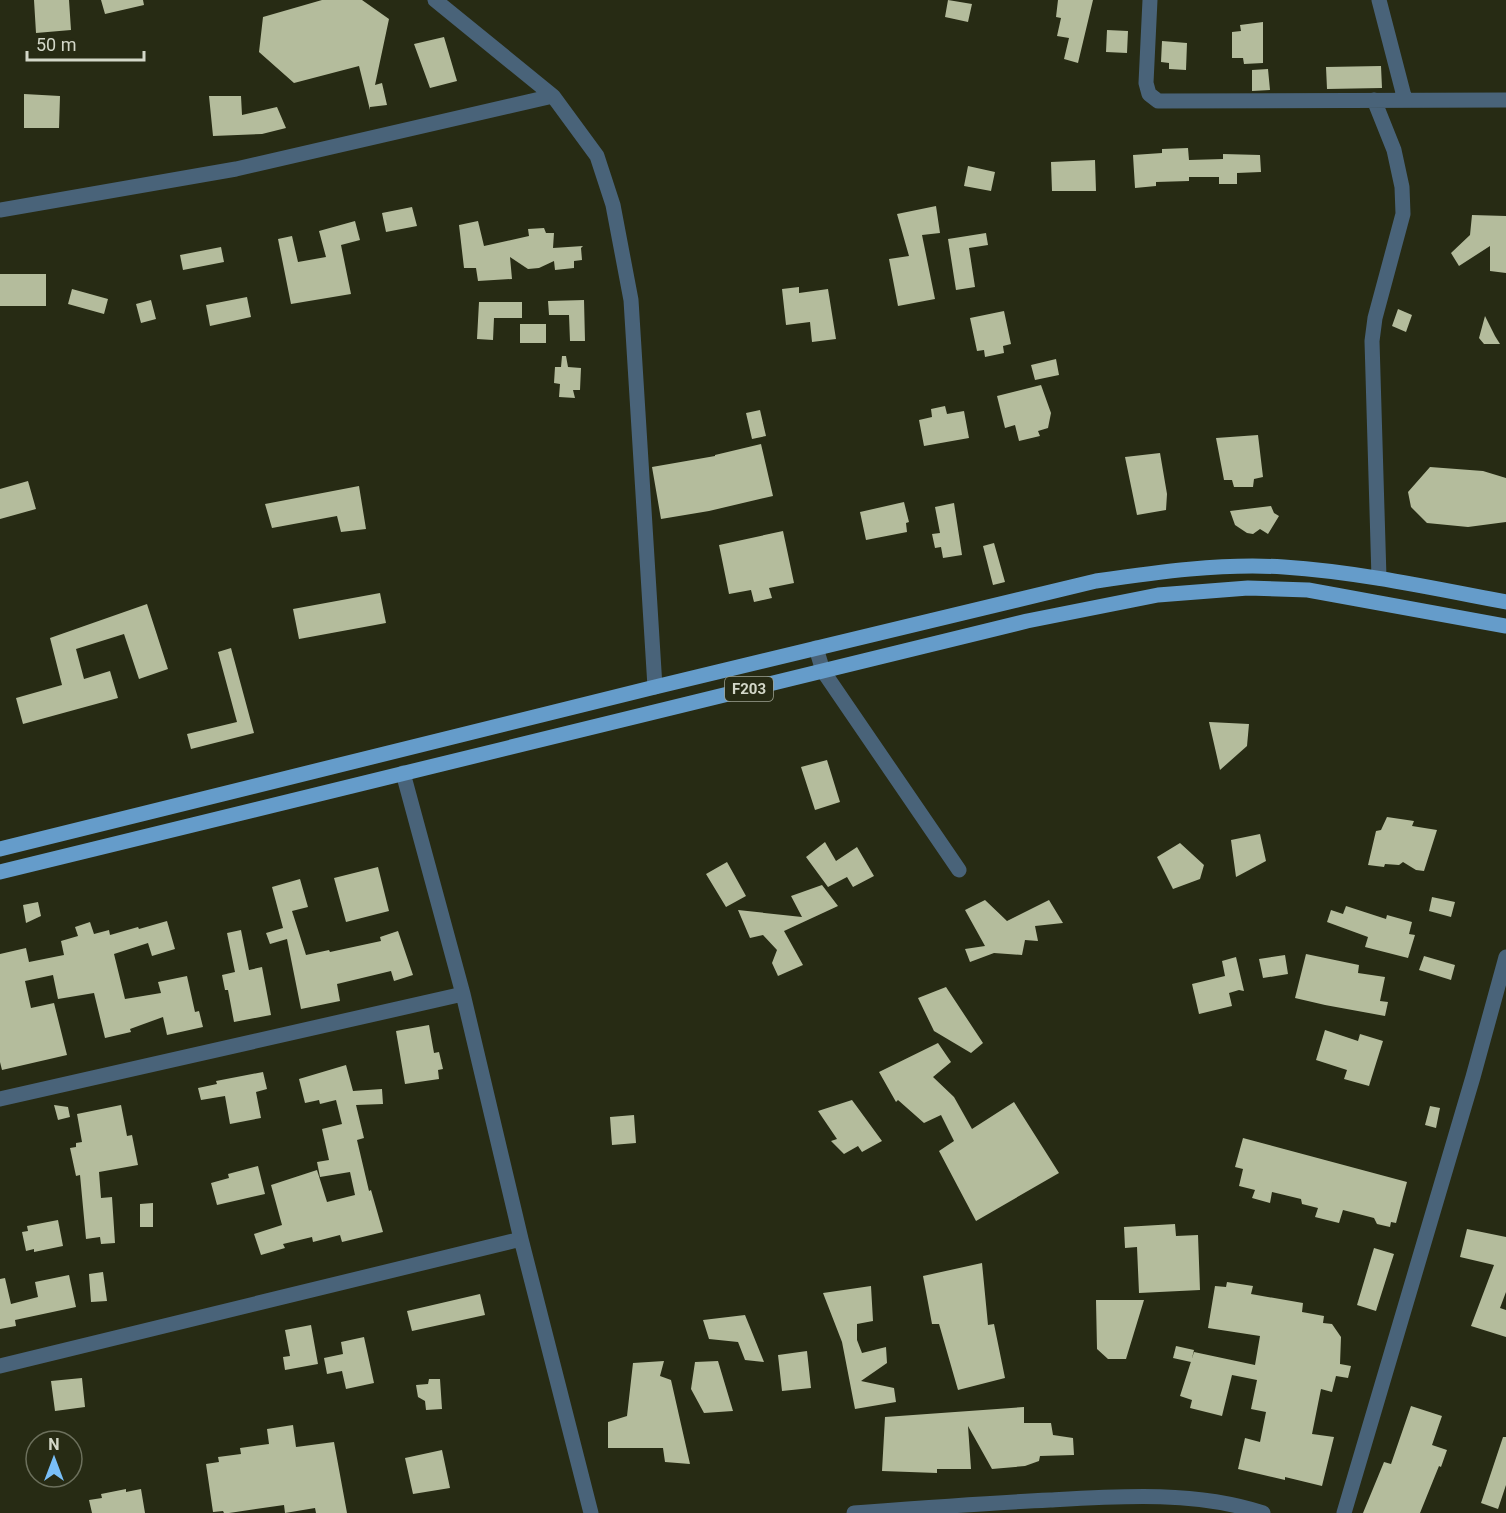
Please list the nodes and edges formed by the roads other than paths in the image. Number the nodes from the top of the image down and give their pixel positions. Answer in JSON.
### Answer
{"nodes":[{"id":1,"x":435,"y":0,"type":"edge"},
{"id":2,"x":1150,"y":0,"type":"edge"},
{"id":3,"x":1379,"y":0,"type":"edge"},
{"id":4,"x":553,"y":96,"type":"junction"},
{"id":5,"x":1374,"y":100,"type":"junction"},
{"id":6,"x":1405,"y":100,"type":"junction"},
{"id":7,"x":1506,"y":100,"type":"edge"},
{"id":8,"x":0,"y":210,"type":"edge"},
{"id":9,"x":1379,"y":578,"type":"junction"},
{"id":10,"x":1506,"y":602,"type":"edge"},
{"id":11,"x":1506,"y":626,"type":"edge"},
{"id":12,"x":816,"y":648,"type":"junction"},
{"id":13,"x":823,"y":671,"type":"junction"},
{"id":14,"x":656,"y":687,"type":"junction"},
{"id":15,"x":403,"y":773,"type":"junction"},
{"id":16,"x":0,"y":849,"type":"edge"},
{"id":17,"x":959,"y":870,"type":"dead end"},
{"id":18,"x":0,"y":872,"type":"edge"},
{"id":19,"x":1506,"y":957,"type":"edge"},
{"id":20,"x":463,"y":994,"type":"junction"},
{"id":21,"x":0,"y":1099,"type":"edge"},
{"id":22,"x":521,"y":1239,"type":"junction"},
{"id":23,"x":0,"y":1366,"type":"edge"},
{"id":24,"x":591,"y":1513,"type":"edge"},
{"id":25,"x":854,"y":1513,"type":"edge"},
{"id":26,"x":1263,"y":1513,"type":"edge"},
{"id":27,"x":1344,"y":1513,"type":"edge"}],
"edges":[{"from":1,"to":4,"type":"street"},
{"from":2,"to":5,"type":"street"},
{"from":3,"to":6,"type":"street"},
{"from":4,"to":8,"type":"street"},
{"from":4,"to":14,"type":"street"},
{"from":5,"to":6,"type":"street"},
{"from":5,"to":9,"type":"street"},
{"from":6,"to":7,"type":"street"},
{"from":9,"to":10,"type":"main road","number":"F203"},
{"from":9,"to":12,"type":"main road","number":"F203"},
{"from":11,"to":13,"type":"main road","number":"F203"},
{"from":12,"to":13,"type":"street"},
{"from":12,"to":14,"type":"main road","number":"F203"},
{"from":13,"to":15,"type":"main road","number":"F203"},
{"from":13,"to":17,"type":"street"},
{"from":14,"to":16,"type":"main road","number":"F203"},
{"from":15,"to":18,"type":"main road","number":"F203"},
{"from":15,"to":20,"type":"street"},
{"from":19,"to":27,"type":"street"},
{"from":20,"to":21,"type":"street"},
{"from":20,"to":22,"type":"street"},
{"from":22,"to":23,"type":"street"},
{"from":22,"to":24,"type":"street"},
{"from":25,"to":26,"type":"street"}]}
